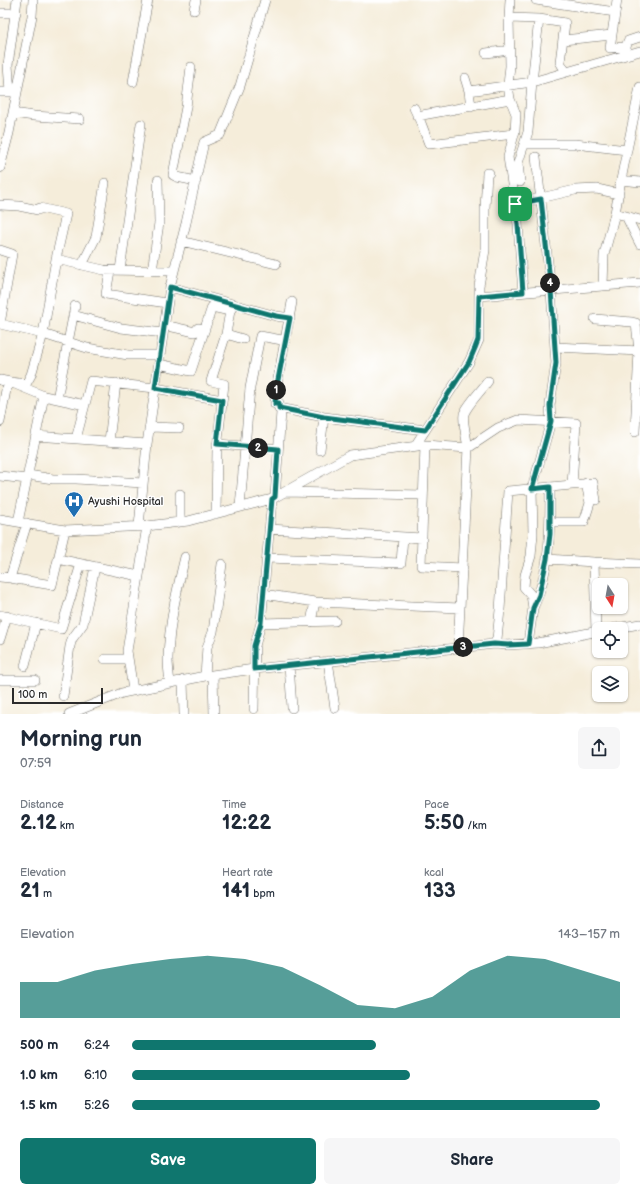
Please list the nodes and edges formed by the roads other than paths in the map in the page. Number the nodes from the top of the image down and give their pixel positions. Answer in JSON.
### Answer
{"nodes":[{"id":1,"x":17,"y":0,"type":"edge"},
{"id":2,"x":33,"y":0,"type":"edge"},
{"id":3,"x":148,"y":0,"type":"edge"},
{"id":4,"x":196,"y":0,"type":"edge"},
{"id":5,"x":265,"y":0,"type":"edge"},
{"id":6,"x":510,"y":0,"type":"edge"},
{"id":7,"x":536,"y":0,"type":"edge"},
{"id":8,"x":617,"y":0,"type":"edge"},
{"id":9,"x":194,"y":10,"type":"dead end"},
{"id":10,"x":615,"y":12,"type":"junction"},
{"id":11,"x":0,"y":13,"type":"edge"},
{"id":12,"x":16,"y":13,"type":"junction"},
{"id":13,"x":509,"y":18,"type":"junction"},
{"id":14,"x":539,"y":20,"type":"junction"},
{"id":15,"x":612,"y":35,"type":"junction"},
{"id":16,"x":640,"y":37,"type":"edge"},
{"id":17,"x":563,"y":40,"type":"junction"},
{"id":18,"x":510,"y":50,"type":"junction"},
{"id":19,"x":640,"y":51,"type":"edge"},
{"id":20,"x":486,"y":53,"type":"dead end"},
{"id":21,"x":191,"y":66,"type":"dead end"},
{"id":22,"x":566,"y":72,"type":"junction"},
{"id":23,"x":465,"y":78,"type":"dead end"},
{"id":24,"x":133,"y":82,"type":"dead end"},
{"id":25,"x":532,"y":82,"type":"junction"},
{"id":26,"x":508,"y":85,"type":"junction"},
{"id":27,"x":640,"y":87,"type":"edge"},
{"id":28,"x":468,"y":91,"type":"junction"},
{"id":29,"x":0,"y":92,"type":"edge"},
{"id":30,"x":14,"y":92,"type":"junction"},
{"id":31,"x":510,"y":99,"type":"junction"},
{"id":32,"x":471,"y":107,"type":"junction"},
{"id":33,"x":13,"y":112,"type":"junction"},
{"id":34,"x":80,"y":119,"type":"dead end"},
{"id":35,"x":141,"y":124,"type":"dead end"},
{"id":36,"x":514,"y":134,"type":"junction"},
{"id":37,"x":525,"y":144,"type":"junction"},
{"id":38,"x":627,"y":150,"type":"junction"},
{"id":39,"x":536,"y":157,"type":"dead end"},
{"id":40,"x":0,"y":168,"type":"edge"},
{"id":41,"x":489,"y":173,"type":"dead end"},
{"id":42,"x":158,"y":180,"type":"dead end"},
{"id":43,"x":621,"y":180,"type":"junction"},
{"id":44,"x":196,"y":181,"type":"junction"},
{"id":45,"x":520,"y":182,"type":"dead end"},
{"id":46,"x":640,"y":182,"type":"edge"},
{"id":47,"x":106,"y":184,"type":"dead end"},
{"id":48,"x":619,"y":194,"type":"junction"},
{"id":49,"x":541,"y":199,"type":"junction"},
{"id":50,"x":515,"y":204,"type":"junction"},
{"id":51,"x":0,"y":205,"type":"edge"},
{"id":52,"x":615,"y":213,"type":"junction"},
{"id":53,"x":626,"y":216,"type":"junction"},
{"id":54,"x":640,"y":220,"type":"edge"},
{"id":55,"x":182,"y":241,"type":"junction"},
{"id":56,"x":640,"y":244,"type":"edge"},
{"id":57,"x":0,"y":250,"type":"edge"},
{"id":58,"x":56,"y":259,"type":"junction"},
{"id":59,"x":276,"y":264,"type":"dead end"},
{"id":60,"x":82,"y":265,"type":"junction"},
{"id":61,"x":120,"y":270,"type":"junction"},
{"id":62,"x":110,"y":271,"type":"junction"},
{"id":63,"x":152,"y":271,"type":"junction"},
{"id":64,"x":174,"y":271,"type":"junction"},
{"id":65,"x":640,"y":283,"type":"edge"},
{"id":66,"x":603,"y":286,"type":"junction"},
{"id":67,"x":170,"y":287,"type":"junction"},
{"id":68,"x":551,"y":290,"type":"junction"},
{"id":69,"x":523,"y":292,"type":"junction"},
{"id":70,"x":479,"y":296,"type":"junction"},
{"id":71,"x":292,"y":302,"type":"dead end"},
{"id":72,"x":168,"y":303,"type":"junction"},
{"id":73,"x":75,"y":306,"type":"dead end"},
{"id":74,"x":232,"y":308,"type":"junction"},
{"id":75,"x":73,"y":315,"type":"junction"},
{"id":76,"x":290,"y":318,"type":"junction"},
{"id":77,"x":595,"y":319,"type":"dead end"},
{"id":78,"x":0,"y":324,"type":"edge"},
{"id":79,"x":164,"y":329,"type":"junction"},
{"id":80,"x":205,"y":329,"type":"junction"},
{"id":81,"x":43,"y":334,"type":"junction"},
{"id":82,"x":226,"y":334,"type":"junction"},
{"id":83,"x":286,"y":338,"type":"junction"},
{"id":84,"x":243,"y":339,"type":"dead end"},
{"id":85,"x":69,"y":342,"type":"junction"},
{"id":86,"x":555,"y":347,"type":"junction"},
{"id":87,"x":639,"y":351,"type":"edge"},
{"id":88,"x":159,"y":360,"type":"junction"},
{"id":89,"x":0,"y":380,"type":"edge"},
{"id":90,"x":488,"y":381,"type":"dead end"},
{"id":91,"x":10,"y":382,"type":"junction"},
{"id":92,"x":116,"y":384,"type":"junction"},
{"id":93,"x":155,"y":388,"type":"junction"},
{"id":94,"x":44,"y":396,"type":"junction"},
{"id":95,"x":57,"y":399,"type":"junction"},
{"id":96,"x":222,"y":400,"type":"junction"},
{"id":97,"x":85,"y":405,"type":"junction"},
{"id":98,"x":279,"y":408,"type":"junction"},
{"id":99,"x":324,"y":417,"type":"junction"},
{"id":100,"x":551,"y":421,"type":"junction"},
{"id":101,"x":0,"y":422,"type":"edge"},
{"id":102,"x":150,"y":427,"type":"junction"},
{"id":103,"x":179,"y":428,"type":"dead end"},
{"id":104,"x":425,"y":430,"type":"junction"},
{"id":105,"x":635,"y":432,"type":"edge"},
{"id":106,"x":36,"y":436,"type":"junction"},
{"id":107,"x":76,"y":439,"type":"junction"},
{"id":108,"x":108,"y":441,"type":"junction"},
{"id":109,"x":147,"y":444,"type":"junction"},
{"id":110,"x":217,"y":444,"type":"junction"},
{"id":111,"x":425,"y":445,"type":"junction"},
{"id":112,"x":244,"y":446,"type":"junction"},
{"id":113,"x":415,"y":446,"type":"junction"},
{"id":114,"x":468,"y":448,"type":"junction"},
{"id":115,"x":278,"y":449,"type":"junction"},
{"id":116,"x":320,"y":450,"type":"dead end"},
{"id":117,"x":0,"y":476,"type":"edge"},
{"id":118,"x":27,"y":477,"type":"junction"},
{"id":119,"x":143,"y":483,"type":"junction"},
{"id":120,"x":586,"y":484,"type":"junction"},
{"id":121,"x":572,"y":485,"type":"junction"},
{"id":122,"x":550,"y":487,"type":"junction"},
{"id":123,"x":532,"y":489,"type":"junction"},
{"id":124,"x":284,"y":492,"type":"junction"},
{"id":125,"x":180,"y":494,"type":"dead end"},
{"id":126,"x":423,"y":495,"type":"junction"},
{"id":127,"x":273,"y":498,"type":"junction"},
{"id":128,"x":596,"y":500,"type":"dead end"},
{"id":129,"x":240,"y":507,"type":"junction"},
{"id":130,"x":216,"y":514,"type":"junction"},
{"id":131,"x":0,"y":519,"type":"edge"},
{"id":132,"x":22,"y":522,"type":"junction"},
{"id":133,"x":180,"y":522,"type":"junction"},
{"id":134,"x":550,"y":522,"type":"junction"},
{"id":135,"x":143,"y":526,"type":"junction"},
{"id":136,"x":269,"y":529,"type":"junction"},
{"id":137,"x":65,"y":530,"type":"junction"},
{"id":138,"x":403,"y":537,"type":"junction"},
{"id":139,"x":422,"y":538,"type":"junction"},
{"id":140,"x":185,"y":557,"type":"dead end"},
{"id":141,"x":267,"y":558,"type":"junction"},
{"id":142,"x":58,"y":559,"type":"junction"},
{"id":143,"x":547,"y":559,"type":"junction"},
{"id":144,"x":594,"y":562,"type":"junction"},
{"id":145,"x":81,"y":564,"type":"junction"},
{"id":146,"x":222,"y":564,"type":"dead end"},
{"id":147,"x":640,"y":564,"type":"edge"},
{"id":148,"x":95,"y":567,"type":"junction"},
{"id":149,"x":463,"y":568,"type":"junction"},
{"id":150,"x":139,"y":576,"type":"junction"},
{"id":151,"x":5,"y":578,"type":"edge"},
{"id":152,"x":263,"y":594,"type":"junction"},
{"id":153,"x":315,"y":602,"type":"junction"},
{"id":154,"x":460,"y":608,"type":"junction"},
{"id":155,"x":533,"y":608,"type":"junction"},
{"id":156,"x":4,"y":616,"type":"edge"},
{"id":157,"x":335,"y":621,"type":"dead end"},
{"id":158,"x":311,"y":622,"type":"junction"},
{"id":159,"x":597,"y":622,"type":"edge"},
{"id":160,"x":36,"y":623,"type":"junction"},
{"id":161,"x":261,"y":623,"type":"junction"},
{"id":162,"x":640,"y":624,"type":"edge"},
{"id":163,"x":628,"y":626,"type":"edge"},
{"id":164,"x":592,"y":633,"type":"edge"},
{"id":165,"x":0,"y":639,"type":"edge"},
{"id":166,"x":494,"y":644,"type":"junction"},
{"id":167,"x":528,"y":644,"type":"junction"},
{"id":168,"x":458,"y":648,"type":"junction"},
{"id":169,"x":105,"y":659,"type":"dead end"},
{"id":170,"x":128,"y":659,"type":"junction"},
{"id":171,"x":328,"y":661,"type":"junction"},
{"id":172,"x":289,"y":665,"type":"junction"},
{"id":173,"x":25,"y":666,"type":"dead end"},
{"id":174,"x":254,"y":669,"type":"junction"},
{"id":175,"x":209,"y":676,"type":"junction"},
{"id":176,"x":0,"y":680,"type":"edge"},
{"id":177,"x":35,"y":680,"type":"dead end"},
{"id":178,"x":183,"y":680,"type":"junction"},
{"id":179,"x":170,"y":683,"type":"junction"},
{"id":180,"x":133,"y":690,"type":"junction"},
{"id":181,"x":63,"y":696,"type":"dead end"},
{"id":182,"x":91,"y":705,"type":"junction"},
{"id":183,"x":292,"y":708,"type":"dead end"},
{"id":184,"x":335,"y":708,"type":"dead end"},
{"id":185,"x":254,"y":709,"type":"dead end"},
{"id":186,"x":69,"y":714,"type":"edge"},
{"id":187,"x":95,"y":714,"type":"edge"},
{"id":188,"x":184,"y":714,"type":"edge"},
{"id":189,"x":214,"y":714,"type":"edge"}],
"edges":[{"from":1,"to":12,"type":"street"},
{"from":2,"to":30,"type":"street"},
{"from":3,"to":24,"type":"street"},
{"from":4,"to":9,"type":"street"},
{"from":5,"to":44,"type":"street"},
{"from":6,"to":13,"type":"street"},
{"from":7,"to":10,"type":"street"},
{"from":8,"to":10,"type":"street"},
{"from":10,"to":15,"type":"street"},
{"from":11,"to":12,"type":"street"},
{"from":12,"to":30,"type":"street"},
{"from":13,"to":14,"type":"street"},
{"from":13,"to":18,"type":"street"},
{"from":14,"to":17,"type":"street"},
{"from":14,"to":25,"type":"street"},
{"from":15,"to":16,"type":"street"},
{"from":15,"to":17,"type":"street"},
{"from":17,"to":22,"type":"street"},
{"from":18,"to":20,"type":"street"},
{"from":18,"to":26,"type":"street"},
{"from":19,"to":22,"type":"street"},
{"from":21,"to":44,"type":"street"},
{"from":22,"to":25,"type":"street"},
{"from":23,"to":28,"type":"street"},
{"from":25,"to":26,"type":"street"},
{"from":25,"to":37,"type":"street"},
{"from":26,"to":28,"type":"street"},
{"from":26,"to":31,"type":"street"},
{"from":27,"to":38,"type":"street"},
{"from":28,"to":32,"type":"street"},
{"from":29,"to":30,"type":"street"},
{"from":30,"to":33,"type":"street"},
{"from":31,"to":32,"type":"street"},
{"from":31,"to":36,"type":"street"},
{"from":32,"to":36,"type":"street"},
{"from":33,"to":34,"type":"street"},
{"from":33,"to":40,"type":"street"},
{"from":35,"to":61,"type":"street"},
{"from":36,"to":50,"type":"street"},
{"from":37,"to":38,"type":"street"},
{"from":37,"to":45,"type":"street"},
{"from":38,"to":43,"type":"street"},
{"from":39,"to":49,"type":"street"},
{"from":41,"to":70,"type":"street"},
{"from":42,"to":63,"type":"street"},
{"from":43,"to":46,"type":"street"},
{"from":43,"to":48,"type":"street"},
{"from":44,"to":55,"type":"street"},
{"from":47,"to":60,"type":"street"},
{"from":48,"to":49,"type":"street"},
{"from":48,"to":52,"type":"street"},
{"from":49,"to":50,"type":"street"},
{"from":49,"to":68,"type":"street"},
{"from":50,"to":69,"type":"street"},
{"from":51,"to":58,"type":"street"},
{"from":52,"to":53,"type":"street"},
{"from":52,"to":66,"type":"street"},
{"from":53,"to":54,"type":"street"},
{"from":53,"to":56,"type":"street"},
{"from":55,"to":59,"type":"street"},
{"from":55,"to":64,"type":"street"},
{"from":57,"to":78,"type":"street"},
{"from":58,"to":60,"type":"street"},
{"from":58,"to":81,"type":"street"},
{"from":60,"to":62,"type":"street"},
{"from":61,"to":62,"type":"street"},
{"from":61,"to":63,"type":"street"},
{"from":62,"to":72,"type":"street"},
{"from":63,"to":64,"type":"street"},
{"from":64,"to":67,"type":"street"},
{"from":65,"to":66,"type":"street"},
{"from":66,"to":68,"type":"street"},
{"from":67,"to":72,"type":"street"},
{"from":67,"to":74,"type":"street"},
{"from":68,"to":69,"type":"street"},
{"from":68,"to":86,"type":"street"},
{"from":69,"to":70,"type":"street"},
{"from":70,"to":104,"type":"street"},
{"from":71,"to":76,"type":"street"},
{"from":72,"to":79,"type":"street"},
{"from":73,"to":75,"type":"street"},
{"from":74,"to":76,"type":"street"},
{"from":74,"to":80,"type":"street"},
{"from":74,"to":82,"type":"street"},
{"from":75,"to":79,"type":"street"},
{"from":75,"to":85,"type":"street"},
{"from":76,"to":83,"type":"street"},
{"from":77,"to":87,"type":"street"},
{"from":78,"to":81,"type":"street"},
{"from":79,"to":80,"type":"street"},
{"from":79,"to":88,"type":"street"},
{"from":80,"to":88,"type":"street"},
{"from":81,"to":85,"type":"street"},
{"from":81,"to":91,"type":"street"},
{"from":82,"to":84,"type":"street"},
{"from":82,"to":96,"type":"street"},
{"from":83,"to":98,"type":"street"},
{"from":83,"to":112,"type":"street"},
{"from":85,"to":88,"type":"street"},
{"from":85,"to":95,"type":"street"},
{"from":86,"to":87,"type":"street"},
{"from":86,"to":100,"type":"street"},
{"from":87,"to":105,"type":"street"},
{"from":88,"to":93,"type":"street"},
{"from":89,"to":91,"type":"street"},
{"from":90,"to":114,"type":"street"},
{"from":91,"to":94,"type":"street"},
{"from":91,"to":101,"type":"street"},
{"from":92,"to":93,"type":"street"},
{"from":92,"to":97,"type":"street"},
{"from":92,"to":108,"type":"street"},
{"from":93,"to":96,"type":"street"},
{"from":93,"to":102,"type":"street"},
{"from":94,"to":95,"type":"street"},
{"from":94,"to":106,"type":"street"},
{"from":95,"to":97,"type":"street"},
{"from":96,"to":110,"type":"street"},
{"from":97,"to":107,"type":"street"},
{"from":98,"to":99,"type":"street"},
{"from":98,"to":115,"type":"street"},
{"from":99,"to":104,"type":"street"},
{"from":99,"to":116,"type":"street"},
{"from":100,"to":114,"type":"street"},
{"from":100,"to":121,"type":"street"},
{"from":100,"to":123,"type":"street"},
{"from":102,"to":103,"type":"street"},
{"from":102,"to":109,"type":"street"},
{"from":104,"to":113,"type":"street"},
{"from":106,"to":107,"type":"street"},
{"from":106,"to":118,"type":"street"},
{"from":107,"to":108,"type":"street"},
{"from":108,"to":109,"type":"street"},
{"from":109,"to":119,"type":"street"},
{"from":110,"to":112,"type":"street"},
{"from":110,"to":130,"type":"street"},
{"from":111,"to":113,"type":"street"},
{"from":111,"to":114,"type":"street"},
{"from":111,"to":126,"type":"street"},
{"from":112,"to":115,"type":"street"},
{"from":112,"to":129,"type":"street"},
{"from":113,"to":124,"type":"street"},
{"from":114,"to":149,"type":"street"},
{"from":115,"to":127,"type":"street"},
{"from":117,"to":118,"type":"street"},
{"from":118,"to":119,"type":"street"},
{"from":118,"to":132,"type":"street"},
{"from":119,"to":135,"type":"street"},
{"from":120,"to":121,"type":"street"},
{"from":120,"to":128,"type":"street"},
{"from":120,"to":134,"type":"street"},
{"from":121,"to":122,"type":"street"},
{"from":122,"to":123,"type":"street"},
{"from":122,"to":134,"type":"street"},
{"from":123,"to":155,"type":"street"},
{"from":123,"to":166,"type":"street"},
{"from":124,"to":126,"type":"street"},
{"from":124,"to":127,"type":"street"},
{"from":125,"to":133,"type":"street"},
{"from":126,"to":139,"type":"street"},
{"from":127,"to":129,"type":"street"},
{"from":127,"to":136,"type":"street"},
{"from":129,"to":130,"type":"street"},
{"from":130,"to":133,"type":"street"},
{"from":131,"to":132,"type":"street"},
{"from":132,"to":137,"type":"street"},
{"from":132,"to":151,"type":"street"},
{"from":133,"to":135,"type":"street"},
{"from":134,"to":143,"type":"street"},
{"from":135,"to":137,"type":"street"},
{"from":135,"to":150,"type":"street"},
{"from":136,"to":138,"type":"street"},
{"from":136,"to":141,"type":"street"},
{"from":137,"to":142,"type":"street"},
{"from":138,"to":139,"type":"street"},
{"from":138,"to":141,"type":"street"},
{"from":139,"to":149,"type":"street"},
{"from":140,"to":179,"type":"street"},
{"from":141,"to":152,"type":"street"},
{"from":142,"to":145,"type":"street"},
{"from":142,"to":151,"type":"street"},
{"from":143,"to":144,"type":"street"},
{"from":143,"to":155,"type":"street"},
{"from":144,"to":147,"type":"street"},
{"from":144,"to":159,"type":"street"},
{"from":145,"to":148,"type":"street"},
{"from":145,"to":160,"type":"street"},
{"from":146,"to":175,"type":"street"},
{"from":148,"to":150,"type":"street"},
{"from":148,"to":181,"type":"street"},
{"from":149,"to":154,"type":"street"},
{"from":150,"to":170,"type":"street"},
{"from":152,"to":153,"type":"street"},
{"from":152,"to":161,"type":"street"},
{"from":153,"to":154,"type":"street"},
{"from":153,"to":158,"type":"street"},
{"from":154,"to":168,"type":"street"},
{"from":155,"to":167,"type":"street"},
{"from":156,"to":160,"type":"street"},
{"from":156,"to":165,"type":"street"},
{"from":157,"to":158,"type":"street"},
{"from":158,"to":161,"type":"street"},
{"from":160,"to":173,"type":"street"},
{"from":161,"to":174,"type":"street"},
{"from":162,"to":163,"type":"street"},
{"from":164,"to":167,"type":"street"},
{"from":166,"to":167,"type":"street"},
{"from":166,"to":168,"type":"street"},
{"from":168,"to":171,"type":"street"},
{"from":169,"to":170,"type":"street"},
{"from":170,"to":180,"type":"street"},
{"from":171,"to":172,"type":"street"},
{"from":171,"to":184,"type":"street"},
{"from":172,"to":174,"type":"street"},
{"from":172,"to":183,"type":"street"},
{"from":174,"to":175,"type":"street"},
{"from":174,"to":185,"type":"street"},
{"from":175,"to":178,"type":"street"},
{"from":175,"to":189,"type":"street"},
{"from":176,"to":177,"type":"street"},
{"from":178,"to":179,"type":"street"},
{"from":178,"to":188,"type":"street"},
{"from":179,"to":180,"type":"street"},
{"from":180,"to":182,"type":"street"},
{"from":182,"to":186,"type":"street"},
{"from":182,"to":187,"type":"street"}]}
